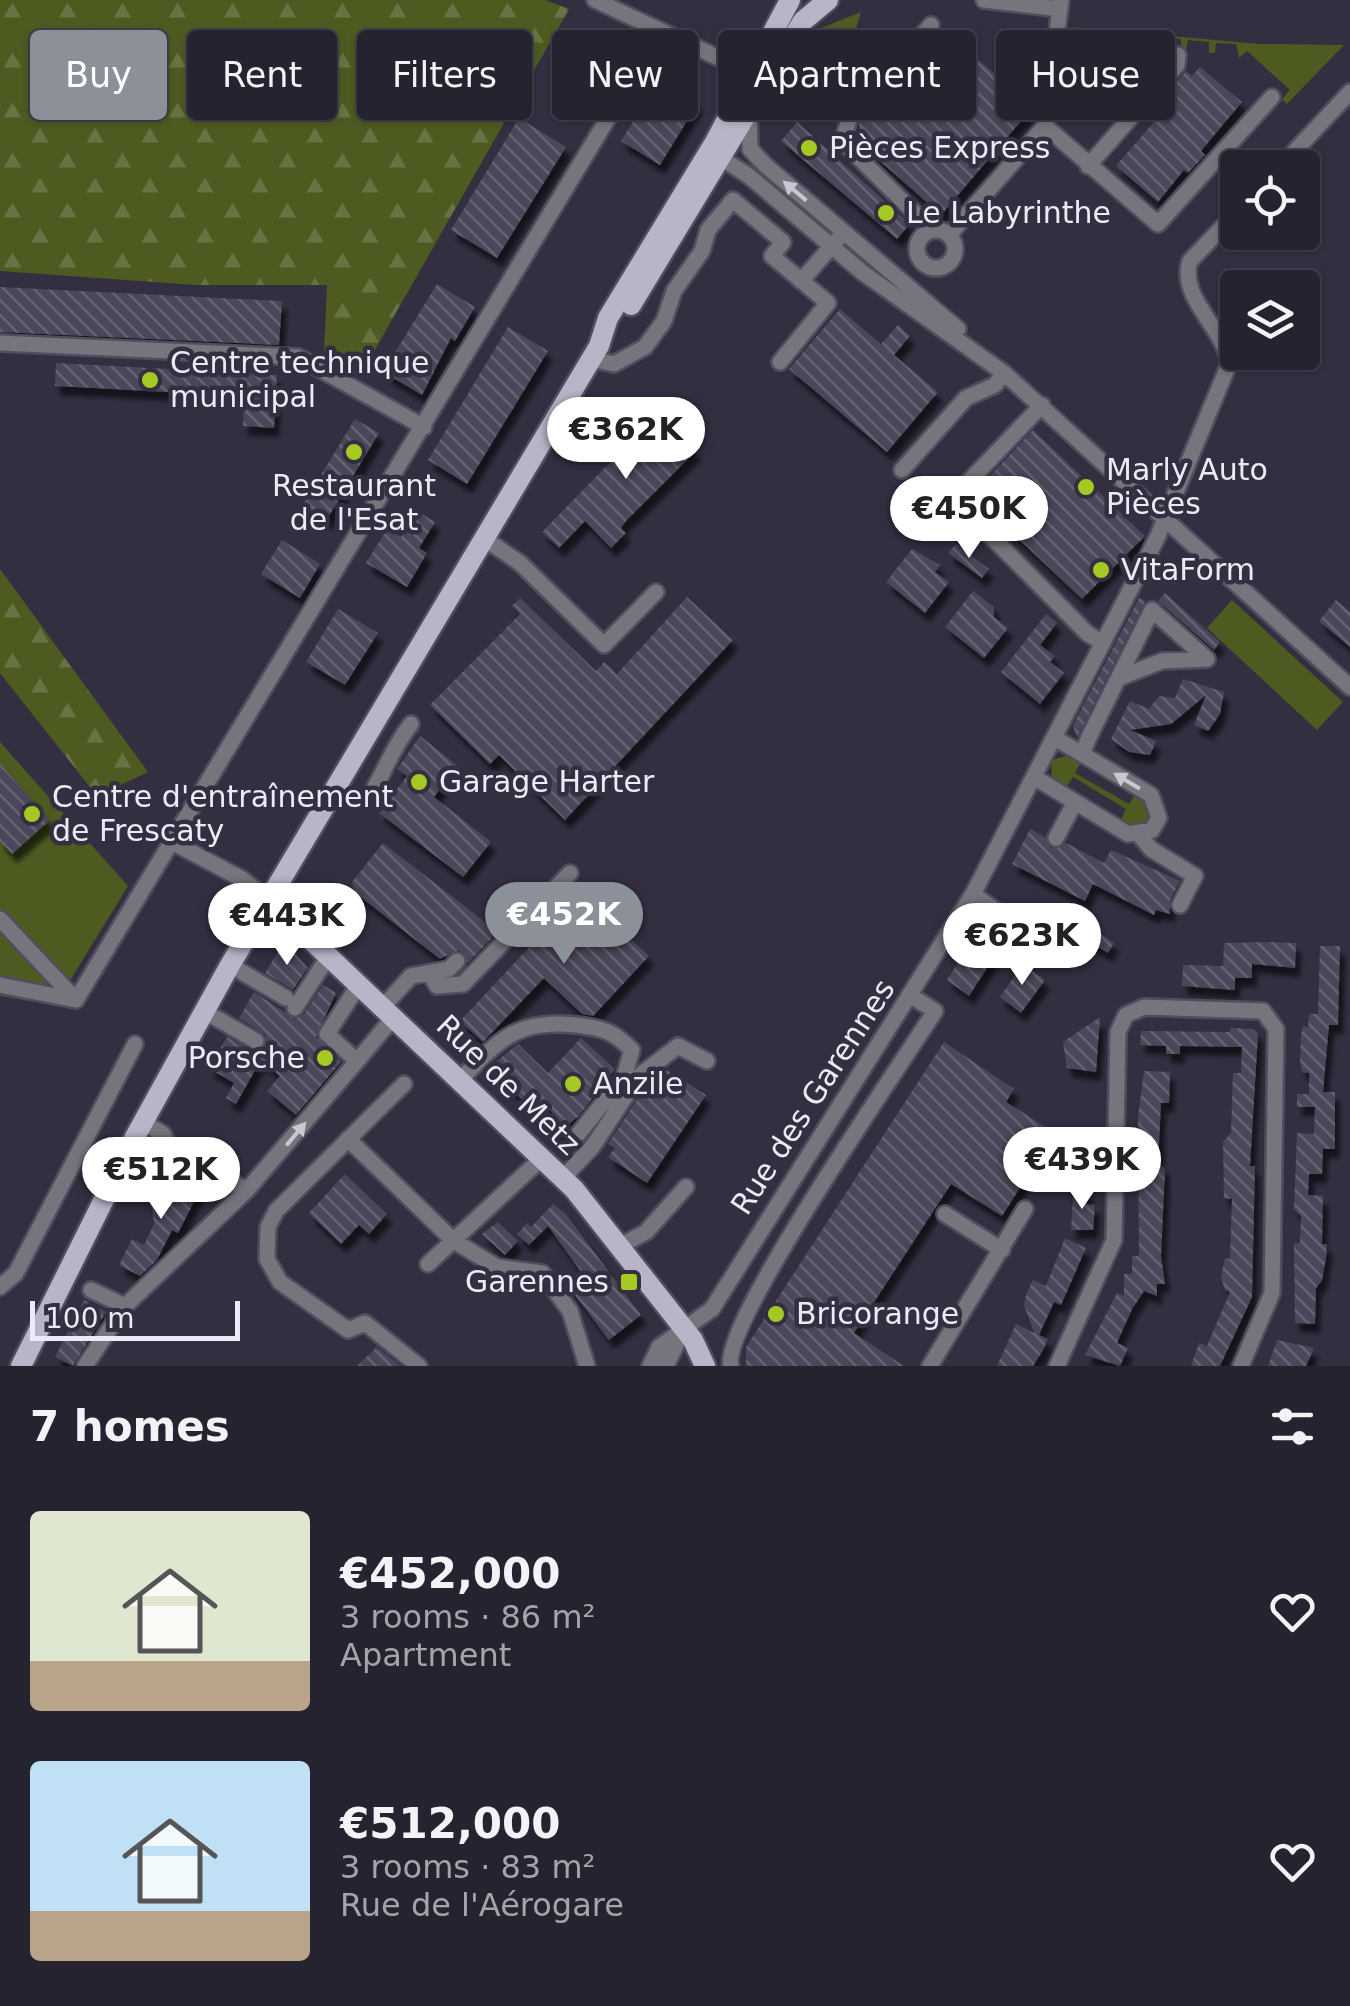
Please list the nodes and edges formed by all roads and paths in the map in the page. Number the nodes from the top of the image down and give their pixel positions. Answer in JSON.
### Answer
{"nodes":[{"id":1,"x":598,"y":0,"type":"edge"},
{"id":2,"x":790,"y":0,"type":"edge"},
{"id":3,"x":828,"y":0,"type":"edge"},
{"id":4,"x":984,"y":0,"type":"edge"},
{"id":5,"x":1061,"y":5,"type":"edge"},
{"id":6,"x":930,"y":25,"type":"dead end"},
{"id":7,"x":656,"y":30,"type":"edge"},
{"id":8,"x":775,"y":30,"type":"edge"},
{"id":9,"x":799,"y":30,"type":"edge"},
{"id":10,"x":1178,"y":55,"type":"dead end"},
{"id":11,"x":1350,"y":92,"type":"edge"},
{"id":12,"x":1272,"y":98,"type":"dead end"},
{"id":13,"x":607,"y":120,"type":"edge"},
{"id":14,"x":732,"y":120,"type":"edge"},
{"id":15,"x":742,"y":120,"type":"edge"},
{"id":16,"x":749,"y":120,"type":"edge"},
{"id":17,"x":1045,"y":126,"type":"junction"},
{"id":18,"x":718,"y":150,"type":"junction"},
{"id":19,"x":1296,"y":150,"type":"edge"},
{"id":20,"x":1088,"y":166,"type":"junction"},
{"id":21,"x":932,"y":230,"type":"junction"},
{"id":22,"x":1220,"y":230,"type":"edge"},
{"id":23,"x":844,"y":232,"type":"junction"},
{"id":24,"x":949,"y":235,"type":"junction"},
{"id":25,"x":832,"y":246,"type":"junction"},
{"id":26,"x":919,"y":258,"type":"junction"},
{"id":27,"x":884,"y":277,"type":"junction"},
{"id":28,"x":802,"y":281,"type":"junction"},
{"id":29,"x":0,"y":343,"type":"edge"},
{"id":30,"x":595,"y":352,"type":"junction"},
{"id":31,"x":780,"y":362,"type":"dead end"},
{"id":32,"x":1002,"y":372,"type":"junction"},
{"id":33,"x":1042,"y":406,"type":"junction"},
{"id":34,"x":424,"y":427,"type":"junction"},
{"id":35,"x":902,"y":470,"type":"dead end"},
{"id":36,"x":1166,"y":518,"type":"junction"},
{"id":37,"x":485,"y":539,"type":"junction"},
{"id":38,"x":656,"y":592,"type":"dead end"},
{"id":39,"x":1103,"y":643,"type":"junction"},
{"id":40,"x":1119,"y":678,"type":"junction"},
{"id":41,"x":1348,"y":681,"type":"edge"},
{"id":42,"x":411,"y":724,"type":"dead end"},
{"id":43,"x":1055,"y":738,"type":"junction"},
{"id":44,"x":366,"y":739,"type":"junction"},
{"id":45,"x":389,"y":751,"type":"junction"},
{"id":46,"x":1082,"y":754,"type":"junction"},
{"id":47,"x":1034,"y":777,"type":"junction"},
{"id":48,"x":367,"y":800,"type":"dead end"},
{"id":49,"x":1075,"y":802,"type":"junction"},
{"id":50,"x":1140,"y":836,"type":"junction"},
{"id":51,"x":1056,"y":838,"type":"dead end"},
{"id":52,"x":174,"y":843,"type":"junction"},
{"id":53,"x":570,"y":873,"type":"dead end"},
{"id":54,"x":973,"y":894,"type":"junction"},
{"id":55,"x":270,"y":902,"type":"junction"},
{"id":56,"x":1180,"y":905,"type":"dead end"},
{"id":57,"x":0,"y":919,"type":"edge"},
{"id":58,"x":1028,"y":934,"type":"dead end"},
{"id":59,"x":328,"y":958,"type":"junction"},
{"id":60,"x":457,"y":961,"type":"dead end"},
{"id":61,"x":230,"y":966,"type":"junction"},
{"id":62,"x":430,"y":974,"type":"junction"},
{"id":63,"x":0,"y":985,"type":"edge"},
{"id":64,"x":358,"y":986,"type":"junction"},
{"id":65,"x":912,"y":996,"type":"junction"},
{"id":66,"x":1274,"y":996,"type":"dead end"},
{"id":67,"x":76,"y":1000,"type":"junction"},
{"id":68,"x":204,"y":1010,"type":"junction"},
{"id":69,"x":1263,"y":1011,"type":"junction"},
{"id":70,"x":388,"y":1012,"type":"junction"},
{"id":71,"x":256,"y":1041,"type":"dead end"},
{"id":72,"x":135,"y":1044,"type":"dead end"},
{"id":73,"x":357,"y":1061,"type":"junction"},
{"id":74,"x":706,"y":1061,"type":"dead end"},
{"id":75,"x":460,"y":1080,"type":"junction"},
{"id":76,"x":404,"y":1084,"type":"dead end"},
{"id":77,"x":143,"y":1122,"type":"junction"},
{"id":78,"x":579,"y":1133,"type":"dead end"},
{"id":79,"x":348,"y":1139,"type":"junction"},
{"id":80,"x":542,"y":1158,"type":"junction"},
{"id":81,"x":796,"y":1176,"type":"junction"},
{"id":82,"x":562,"y":1178,"type":"junction"},
{"id":83,"x":686,"y":1186,"type":"dead end"},
{"id":84,"x":247,"y":1190,"type":"junction"},
{"id":85,"x":820,"y":1192,"type":"junction"},
{"id":86,"x":1025,"y":1209,"type":"dead end"},
{"id":87,"x":944,"y":1214,"type":"dead end"},
{"id":88,"x":454,"y":1241,"type":"junction"},
{"id":89,"x":618,"y":1247,"type":"junction"},
{"id":90,"x":1002,"y":1250,"type":"junction"},
{"id":91,"x":428,"y":1264,"type":"dead end"},
{"id":92,"x":0,"y":1287,"type":"edge"},
{"id":93,"x":91,"y":1290,"type":"dead end"},
{"id":94,"x":125,"y":1306,"type":"junction"},
{"id":95,"x":683,"y":1331,"type":"junction"},
{"id":96,"x":21,"y":1366,"type":"edge"},
{"id":97,"x":85,"y":1366,"type":"edge"},
{"id":98,"x":419,"y":1366,"type":"edge"},
{"id":99,"x":587,"y":1366,"type":"edge"},
{"id":100,"x":650,"y":1366,"type":"edge"},
{"id":101,"x":666,"y":1366,"type":"edge"},
{"id":102,"x":692,"y":1366,"type":"edge"},
{"id":103,"x":706,"y":1366,"type":"edge"},
{"id":104,"x":732,"y":1366,"type":"edge"},
{"id":105,"x":930,"y":1366,"type":"edge"},
{"id":106,"x":1057,"y":1366,"type":"edge"},
{"id":107,"x":1242,"y":1366,"type":"edge"}],
"edges":[{"from":1,"to":7,"type":"street"},
{"from":2,"to":8,"type":"main road"},
{"from":3,"to":9,"type":"main road"},
{"from":4,"to":5,"type":"street"},
{"from":5,"to":17,"type":"street"},
{"from":6,"to":21,"type":"street"},
{"from":10,"to":20,"type":"street"},
{"from":11,"to":19,"type":"street"},
{"from":12,"to":20,"type":"street"},
{"from":13,"to":34,"type":"street"},
{"from":14,"to":18,"type":"main road"},
{"from":15,"to":18,"type":"main road"},
{"from":23,"to":16,"type":"street","one_way":true},
{"from":17,"to":20,"type":"street"},
{"from":17,"to":24,"type":"street"},
{"from":18,"to":25,"type":"street"},
{"from":18,"to":30,"type":"main road"},
{"from":21,"to":24,"type":"street"},
{"from":21,"to":26,"type":"street"},
{"from":22,"to":36,"type":"street","name":"Rue des Garennes"},
{"from":23,"to":25,"type":"street"},
{"from":23,"to":27,"type":"street"},
{"from":24,"to":26,"type":"street"},
{"from":25,"to":27,"type":"street"},
{"from":25,"to":28,"type":"street"},
{"from":26,"to":27,"type":"street"},
{"from":27,"to":32,"type":"street"},
{"from":28,"to":30,"type":"street"},
{"from":28,"to":31,"type":"street"},
{"from":29,"to":34,"type":"street"},
{"from":30,"to":37,"type":"main road"},
{"from":32,"to":33,"type":"street"},
{"from":32,"to":35,"type":"street"},
{"from":33,"to":36,"type":"street"},
{"from":33,"to":39,"type":"street"},
{"from":34,"to":52,"type":"street"},
{"from":36,"to":39,"type":"street","name":"Rue des Garennes"},
{"from":36,"to":41,"type":"street"},
{"from":37,"to":38,"type":"street"},
{"from":37,"to":44,"type":"main road"},
{"from":39,"to":43,"type":"street","name":"Rue des Garennes"},
{"from":40,"to":40,"type":"street"},
{"from":40,"to":46,"type":"street"},
{"from":42,"to":45,"type":"street"},
{"from":43,"to":46,"type":"street"},
{"from":43,"to":47,"type":"street","name":"Rue des Garennes"},
{"from":44,"to":45,"type":"street"},
{"from":44,"to":55,"type":"main road"},
{"from":45,"to":48,"type":"street"},
{"from":50,"to":46,"type":"street","one_way":true},
{"from":47,"to":49,"type":"street"},
{"from":47,"to":54,"type":"street","name":"Rue des Garennes"},
{"from":49,"to":50,"type":"street"},
{"from":49,"to":51,"type":"street"},
{"from":50,"to":56,"type":"street"},
{"from":52,"to":55,"type":"street"},
{"from":52,"to":67,"type":"street"},
{"from":53,"to":62,"type":"street"},
{"from":54,"to":58,"type":"street"},
{"from":54,"to":65,"type":"street","name":"Rue des Garennes"},
{"from":55,"to":59,"type":"main road","name":"Rue de Metz"},
{"from":55,"to":61,"type":"main road"},
{"from":57,"to":67,"type":"street"},
{"from":59,"to":61,"type":"street"},
{"from":59,"to":64,"type":"main road","name":"Rue de Metz"},
{"from":60,"to":62,"type":"street"},
{"from":61,"to":68,"type":"main road"},
{"from":62,"to":70,"type":"street"},
{"from":63,"to":67,"type":"street"},
{"from":64,"to":70,"type":"main road","name":"Rue de Metz"},
{"from":64,"to":73,"type":"street"},
{"from":65,"to":81,"type":"street","name":"Rue des Garennes"},
{"from":65,"to":85,"type":"street"},
{"from":66,"to":69,"type":"street"},
{"from":68,"to":71,"type":"street"},
{"from":68,"to":77,"type":"main road"},
{"from":69,"to":106,"type":"street"},
{"from":69,"to":107,"type":"street"},
{"from":70,"to":73,"type":"street"},
{"from":70,"to":75,"type":"main road","name":"Rue de Metz"},
{"from":72,"to":92,"type":"street"},
{"from":84,"to":73,"type":"street","one_way":true},
{"from":74,"to":82,"type":"street"},
{"from":75,"to":78,"type":"street"},
{"from":75,"to":80,"type":"main road","name":"Rue de Metz"},
{"from":76,"to":79,"type":"street"},
{"from":77,"to":84,"type":"street"},
{"from":77,"to":96,"type":"main road"},
{"from":79,"to":88,"type":"street"},
{"from":79,"to":98,"type":"street"},
{"from":80,"to":82,"type":"main road","name":"Rue de Metz"},
{"from":80,"to":88,"type":"street"},
{"from":81,"to":85,"type":"street"},
{"from":81,"to":95,"type":"street","name":"Rue des Garennes"},
{"from":82,"to":89,"type":"main road","name":"Rue de Metz"},
{"from":83,"to":89,"type":"street"},
{"from":84,"to":94,"type":"street"},
{"from":85,"to":104,"type":"street"},
{"from":86,"to":90,"type":"street"},
{"from":87,"to":90,"type":"street"},
{"from":88,"to":91,"type":"street"},
{"from":88,"to":99,"type":"street"},
{"from":89,"to":95,"type":"main road","name":"Rue de Metz"},
{"from":90,"to":105,"type":"street"},
{"from":93,"to":94,"type":"street"},
{"from":94,"to":97,"type":"street"},
{"from":95,"to":100,"type":"street","name":"Rue des Garennes"},
{"from":95,"to":101,"type":"street","name":"Rue des Garennes"},
{"from":95,"to":102,"type":"main road","name":"Rue de Metz"},
{"from":95,"to":103,"type":"main road","name":"Rue de Metz"}]}
